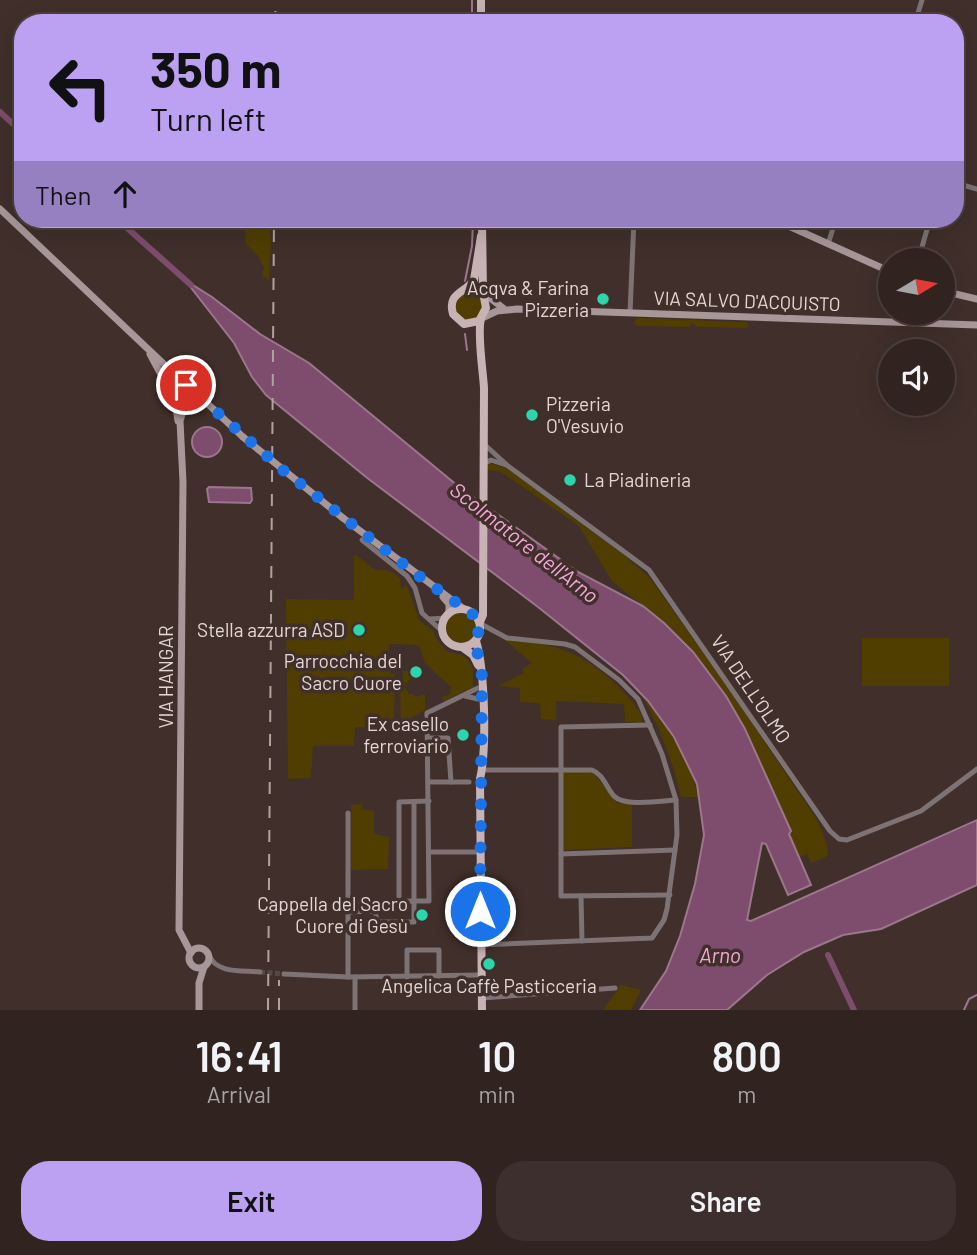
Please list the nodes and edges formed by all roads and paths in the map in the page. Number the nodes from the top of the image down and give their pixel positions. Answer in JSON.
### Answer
{"nodes":[{"id":1,"x":0,"y":209,"type":"edge"},
{"id":2,"x":14,"y":222,"type":"edge"},
{"id":3,"x":20,"y":228,"type":"edge"},
{"id":4,"x":481,"y":228,"type":"edge"},
{"id":5,"x":634,"y":228,"type":"edge"},
{"id":6,"x":793,"y":228,"type":"edge"},
{"id":7,"x":833,"y":228,"type":"edge"},
{"id":8,"x":927,"y":228,"type":"edge"},
{"id":9,"x":481,"y":236,"type":"junction"},
{"id":10,"x":828,"y":244,"type":"junction"},
{"id":11,"x":922,"y":248,"type":"edge"},
{"id":12,"x":878,"y":266,"type":"edge"},
{"id":13,"x":483,"y":282,"type":"junction"},
{"id":14,"x":464,"y":289,"type":"junction"},
{"id":15,"x":956,"y":294,"type":"edge"},
{"id":16,"x":484,"y":298,"type":"junction"},
{"id":17,"x":977,"y":299,"type":"edge"},
{"id":18,"x":503,"y":308,"type":"junction"},
{"id":19,"x":517,"y":309,"type":"junction"},
{"id":20,"x":630,"y":313,"type":"junction"},
{"id":21,"x":484,"y":317,"type":"junction"},
{"id":22,"x":466,"y":324,"type":"junction"},
{"id":23,"x":977,"y":325,"type":"edge"},
{"id":24,"x":144,"y":344,"type":"junction"},
{"id":25,"x":188,"y":386,"type":"junction"},
{"id":26,"x":173,"y":397,"type":"junction"},
{"id":27,"x":187,"y":404,"type":"junction"},
{"id":28,"x":210,"y":408,"type":"junction"},
{"id":29,"x":181,"y":431,"type":"junction"},
{"id":30,"x":484,"y":444,"type":"junction"},
{"id":31,"x":508,"y":466,"type":"junction"},
{"id":32,"x":483,"y":469,"type":"junction"},
{"id":33,"x":362,"y":540,"type":"dead end"},
{"id":34,"x":436,"y":589,"type":"junction"},
{"id":35,"x":481,"y":602,"type":"junction"},
{"id":36,"x":465,"y":609,"type":"junction"},
{"id":37,"x":447,"y":615,"type":"junction"},
{"id":38,"x":427,"y":618,"type":"junction"},
{"id":39,"x":480,"y":623,"type":"junction"},
{"id":40,"x":443,"y":632,"type":"junction"},
{"id":41,"x":476,"y":641,"type":"junction"},
{"id":42,"x":462,"y":647,"type":"junction"},
{"id":43,"x":478,"y":688,"type":"junction"},
{"id":44,"x":459,"y":698,"type":"junction"},
{"id":45,"x":478,"y":699,"type":"junction"},
{"id":46,"x":650,"y":725,"type":"junction"},
{"id":47,"x":428,"y":738,"type":"junction"},
{"id":48,"x":977,"y":769,"type":"edge"},
{"id":49,"x":561,"y":770,"type":"junction"},
{"id":50,"x":481,"y":775,"type":"junction"},
{"id":51,"x":428,"y":782,"type":"junction"},
{"id":52,"x":451,"y":782,"type":"junction"},
{"id":53,"x":469,"y":782,"type":"dead end"},
{"id":54,"x":676,"y":800,"type":"junction"},
{"id":55,"x":429,"y":801,"type":"junction"},
{"id":56,"x":414,"y":802,"type":"junction"},
{"id":57,"x":348,"y":813,"type":"dead end"},
{"id":58,"x":398,"y":829,"type":"junction"},
{"id":59,"x":414,"y":829,"type":"junction"},
{"id":60,"x":414,"y":841,"type":"junction"},
{"id":61,"x":429,"y":841,"type":"junction"},
{"id":62,"x":675,"y":850,"type":"junction"},
{"id":63,"x":429,"y":852,"type":"junction"},
{"id":64,"x":480,"y":852,"type":"junction"},
{"id":65,"x":561,"y":854,"type":"junction"},
{"id":66,"x":414,"y":864,"type":"junction"},
{"id":67,"x":429,"y":864,"type":"junction"},
{"id":68,"x":398,"y":875,"type":"junction"},
{"id":69,"x":414,"y":875,"type":"junction"},
{"id":70,"x":670,"y":895,"type":"junction"},
{"id":71,"x":581,"y":896,"type":"junction"},
{"id":72,"x":399,"y":901,"type":"junction"},
{"id":73,"x":414,"y":901,"type":"junction"},
{"id":74,"x":348,"y":902,"type":"junction"},
{"id":75,"x":376,"y":902,"type":"junction"},
{"id":76,"x":376,"y":911,"type":"junction"},
{"id":77,"x":348,"y":912,"type":"junction"},
{"id":78,"x":180,"y":923,"type":"junction"},
{"id":79,"x":582,"y":942,"type":"junction"},
{"id":80,"x":480,"y":945,"type":"junction"},
{"id":81,"x":200,"y":947,"type":"junction"},
{"id":82,"x":191,"y":953,"type":"junction"},
{"id":83,"x":209,"y":956,"type":"junction"},
{"id":84,"x":191,"y":963,"type":"junction"},
{"id":85,"x":204,"y":967,"type":"junction"},
{"id":86,"x":260,"y":972,"type":"tunnel mouth"},
{"id":87,"x":284,"y":974,"type":"tunnel mouth"},
{"id":88,"x":480,"y":975,"type":"junction"},
{"id":89,"x":439,"y":976,"type":"junction"},
{"id":90,"x":352,"y":977,"type":"junction"},
{"id":91,"x":407,"y":977,"type":"junction"},
{"id":92,"x":615,"y":988,"type":"dead end"},
{"id":93,"x":198,"y":994,"type":"junction"},
{"id":94,"x":480,"y":998,"type":"junction"},
{"id":95,"x":198,"y":1010,"type":"edge"},
{"id":96,"x":355,"y":1010,"type":"edge"},
{"id":97,"x":480,"y":1010,"type":"edge"}],
"edges":[{"from":1,"to":2,"type":"street"},
{"from":3,"to":24,"type":"street"},
{"from":4,"to":9,"type":"main road"},
{"from":5,"to":20,"type":"street"},
{"from":6,"to":10,"type":"street"},
{"from":7,"to":10,"type":"street"},
{"from":8,"to":11,"type":"street"},
{"from":9,"to":13,"type":"main road"},
{"from":9,"to":14,"type":"main road"},
{"from":10,"to":12,"type":"street"},
{"from":13,"to":16,"type":"main road"},
{"from":13,"to":18,"type":"street"},
{"from":14,"to":16,"type":"main road"},
{"from":14,"to":22,"type":"main road"},
{"from":15,"to":17,"type":"street"},
{"from":16,"to":18,"type":"street"},
{"from":16,"to":21,"type":"main road"},
{"from":18,"to":19,"type":"street"},
{"from":19,"to":20,"type":"street","name":"VIA SALVO D'ACQUISTO"},
{"from":19,"to":21,"type":"street"},
{"from":20,"to":23,"type":"street","name":"VIA SALVO D'ACQUISTO"},
{"from":21,"to":22,"type":"main road"},
{"from":21,"to":30,"type":"main road"},
{"from":22,"to":32,"type":"main road"},
{"from":24,"to":25,"type":"street"},
{"from":24,"to":26,"type":"street","name":"VIA HANGAR"},
{"from":25,"to":26,"type":"street"},
{"from":25,"to":27,"type":"street"},
{"from":25,"to":28,"type":"street"},
{"from":26,"to":27,"type":"street"},
{"from":26,"to":29,"type":"street","name":"VIA HANGAR"},
{"from":27,"to":28,"type":"street"},
{"from":27,"to":29,"type":"street","name":"VIA HANGAR"},
{"from":28,"to":34,"type":"street","bridge":true},
{"from":29,"to":78,"type":"street","name":"VIA HANGAR"},
{"from":30,"to":31,"type":"street","name":"VIA DELL'OLMO"},
{"from":30,"to":32,"type":"main road"},
{"from":31,"to":32,"type":"street"},
{"from":31,"to":48,"type":"street","name":"VIA DELL'OLMO"},
{"from":32,"to":35,"type":"main road"},
{"from":33,"to":38,"type":"street"},
{"from":34,"to":36,"type":"street"},
{"from":34,"to":37,"type":"street"},
{"from":35,"to":36,"type":"main road"},
{"from":35,"to":39,"type":"main road"},
{"from":36,"to":37,"type":"main road"},
{"from":36,"to":39,"type":"main road"},
{"from":37,"to":38,"type":"street"},
{"from":37,"to":40,"type":"main road"},
{"from":38,"to":40,"type":"street"},
{"from":39,"to":41,"type":"main road"},
{"from":39,"to":46,"type":"street"},
{"from":40,"to":42,"type":"main road"},
{"from":41,"to":42,"type":"main road"},
{"from":41,"to":50,"type":"main road"},
{"from":42,"to":43,"type":"main road"},
{"from":43,"to":44,"type":"street"},
{"from":43,"to":45,"type":"main road"},
{"from":44,"to":45,"type":"street"},
{"from":44,"to":47,"type":"street"},
{"from":45,"to":50,"type":"main road"},
{"from":46,"to":49,"type":"street"},
{"from":46,"to":54,"type":"street"},
{"from":47,"to":51,"type":"street"},
{"from":47,"to":52,"type":"street"},
{"from":49,"to":50,"type":"street"},
{"from":49,"to":54,"type":"street"},
{"from":49,"to":65,"type":"street"},
{"from":50,"to":64,"type":"main road"},
{"from":51,"to":52,"type":"street"},
{"from":51,"to":55,"type":"street"},
{"from":52,"to":53,"type":"street"},
{"from":54,"to":62,"type":"street"},
{"from":55,"to":56,"type":"street"},
{"from":55,"to":61,"type":"street"},
{"from":56,"to":58,"type":"street"},
{"from":56,"to":59,"type":"street"},
{"from":57,"to":74,"type":"street"},
{"from":58,"to":59,"type":"street"},
{"from":58,"to":68,"type":"street"},
{"from":59,"to":60,"type":"street"},
{"from":60,"to":61,"type":"street"},
{"from":60,"to":66,"type":"street"},
{"from":61,"to":63,"type":"street"},
{"from":62,"to":65,"type":"street"},
{"from":62,"to":70,"type":"street"},
{"from":63,"to":64,"type":"street"},
{"from":63,"to":67,"type":"street"},
{"from":64,"to":80,"type":"main road"},
{"from":65,"to":71,"type":"street"},
{"from":66,"to":67,"type":"street"},
{"from":66,"to":69,"type":"street"},
{"from":67,"to":73,"type":"street"},
{"from":68,"to":69,"type":"street"},
{"from":68,"to":72,"type":"street"},
{"from":69,"to":73,"type":"street"},
{"from":70,"to":71,"type":"street"},
{"from":70,"to":79,"type":"street"},
{"from":71,"to":79,"type":"street"},
{"from":72,"to":73,"type":"street"},
{"from":72,"to":75,"type":"street"},
{"from":73,"to":76,"type":"street"},
{"from":74,"to":75,"type":"street"},
{"from":74,"to":77,"type":"street"},
{"from":75,"to":76,"type":"street"},
{"from":76,"to":77,"type":"street"},
{"from":77,"to":90,"type":"street"},
{"from":78,"to":81,"type":"street"},
{"from":78,"to":82,"type":"street","name":"VIA HANGAR"},
{"from":79,"to":80,"type":"street"},
{"from":80,"to":88,"type":"main road"},
{"from":81,"to":82,"type":"street"},
{"from":81,"to":83,"type":"street"},
{"from":82,"to":84,"type":"street"},
{"from":83,"to":85,"type":"street"},
{"from":83,"to":86,"type":"street"},
{"from":84,"to":85,"type":"street"},
{"from":84,"to":93,"type":"street"},
{"from":85,"to":93,"type":"street"},
{"from":87,"to":90,"type":"street"},
{"from":88,"to":89,"type":"street"},
{"from":88,"to":94,"type":"main road"},
{"from":89,"to":91,"type":"street"},
{"from":89,"to":91,"type":"street"},
{"from":90,"to":91,"type":"street"},
{"from":90,"to":96,"type":"street"},
{"from":92,"to":94,"type":"street"},
{"from":93,"to":95,"type":"street"},
{"from":94,"to":97,"type":"main road"}]}
